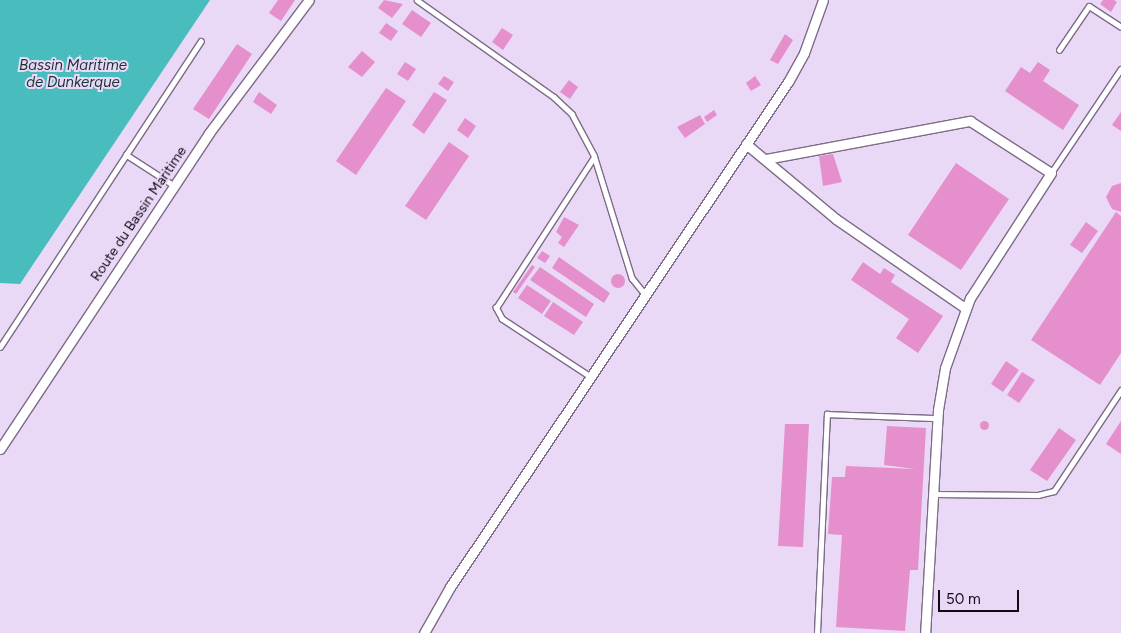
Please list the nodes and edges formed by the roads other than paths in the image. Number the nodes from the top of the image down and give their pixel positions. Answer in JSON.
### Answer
{"nodes":[{"id":1,"x":309,"y":0,"type":"edge"},
{"id":2,"x":417,"y":0,"type":"edge"},
{"id":3,"x":822,"y":0,"type":"edge"},
{"id":4,"x":1121,"y":27,"type":"edge"},
{"id":5,"x":201,"y":41,"type":"dead end"},
{"id":6,"x":1059,"y":50,"type":"dead end"},
{"id":7,"x":1121,"y":69,"type":"edge"},
{"id":8,"x":746,"y":144,"type":"junction"},
{"id":9,"x":126,"y":155,"type":"junction"},
{"id":10,"x":594,"y":157,"type":"junction"},
{"id":11,"x":766,"y":158,"type":"junction"},
{"id":12,"x":1051,"y":173,"type":"junction"},
{"id":13,"x":174,"y":186,"type":"junction"},
{"id":14,"x":644,"y":293,"type":"junction"},
{"id":15,"x":965,"y":308,"type":"junction"},
{"id":16,"x":0,"y":347,"type":"edge"},
{"id":17,"x":590,"y":376,"type":"junction"},
{"id":18,"x":1121,"y":390,"type":"edge"},
{"id":19,"x":937,"y":418,"type":"junction"},
{"id":20,"x":0,"y":449,"type":"edge"},
{"id":21,"x":932,"y":494,"type":"junction"},
{"id":22,"x":424,"y":633,"type":"edge"},
{"id":23,"x":817,"y":633,"type":"edge"},
{"id":24,"x":925,"y":633,"type":"edge"}],
"edges":[{"from":1,"to":13,"type":"street","name":"Route du Bassin Maritime"},
{"from":2,"to":10,"type":"lane"},
{"from":3,"to":8,"type":"street"},
{"from":4,"to":6,"type":"lane"},
{"from":5,"to":9,"type":"lane"},
{"from":7,"to":12,"type":"lane"},
{"from":8,"to":11,"type":"street"},
{"from":8,"to":14,"type":"street"},
{"from":9,"to":13,"type":"lane"},
{"from":9,"to":16,"type":"lane"},
{"from":10,"to":14,"type":"lane"},
{"from":10,"to":17,"type":"lane"},
{"from":11,"to":12,"type":"street"},
{"from":11,"to":15,"type":"street"},
{"from":12,"to":15,"type":"street"},
{"from":13,"to":20,"type":"street","name":"Route du Bassin Maritime"},
{"from":14,"to":17,"type":"street"},
{"from":15,"to":19,"type":"street"},
{"from":17,"to":22,"type":"street"},
{"from":18,"to":21,"type":"lane"},
{"from":19,"to":21,"type":"street"},
{"from":19,"to":23,"type":"lane"},
{"from":21,"to":24,"type":"street"}]}
